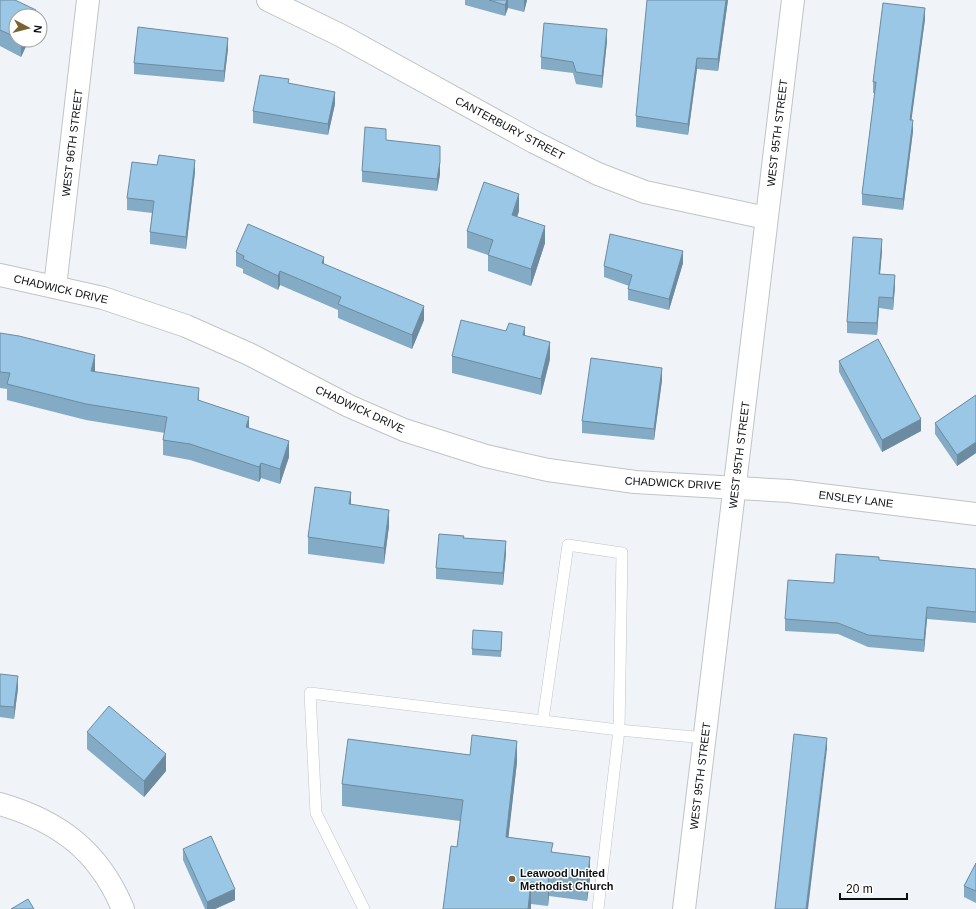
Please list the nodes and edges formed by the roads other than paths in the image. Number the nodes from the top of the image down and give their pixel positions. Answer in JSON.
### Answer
{"nodes":[{"id":1,"x":88,"y":0,"type":"edge"},
{"id":2,"x":268,"y":0,"type":"edge"},
{"id":3,"x":793,"y":0,"type":"edge"},
{"id":4,"x":766,"y":218,"type":"junction"},
{"id":5,"x":0,"y":275,"type":"edge"},
{"id":6,"x":55,"y":287,"type":"junction"},
{"id":7,"x":735,"y":487,"type":"junction"},
{"id":8,"x":976,"y":514,"type":"edge"},
{"id":9,"x":543,"y":720,"type":"junction"},
{"id":10,"x":619,"y":730,"type":"junction"},
{"id":11,"x":704,"y":738,"type":"junction"},
{"id":12,"x":0,"y":804,"type":"edge"},
{"id":13,"x":123,"y":909,"type":"edge"},
{"id":14,"x":364,"y":909,"type":"edge"},
{"id":15,"x":598,"y":909,"type":"edge"},
{"id":16,"x":684,"y":909,"type":"edge"}],
"edges":[{"from":1,"to":6,"type":"street","name":"WEST 96TH STREET"},
{"from":2,"to":4,"type":"street","name":"CANTERBURY STREET"},
{"from":3,"to":4,"type":"street","name":"WEST 95TH STREET"},
{"from":4,"to":7,"type":"street","name":"WEST 95TH STREET"},
{"from":5,"to":6,"type":"street","name":"CHADWICK DRIVE"},
{"from":6,"to":7,"type":"street","name":"CHADWICK DRIVE"},
{"from":7,"to":8,"type":"street","name":"ENSLEY LANE"},
{"from":7,"to":11,"type":"street","name":"WEST 95TH STREET"},
{"from":9,"to":10,"type":"lane"},
{"from":9,"to":10,"type":"lane"},
{"from":9,"to":14,"type":"lane"},
{"from":10,"to":11,"type":"lane"},
{"from":10,"to":15,"type":"lane"},
{"from":11,"to":16,"type":"street","name":"WEST 95TH STREET"},
{"from":12,"to":13,"type":"street"}]}
